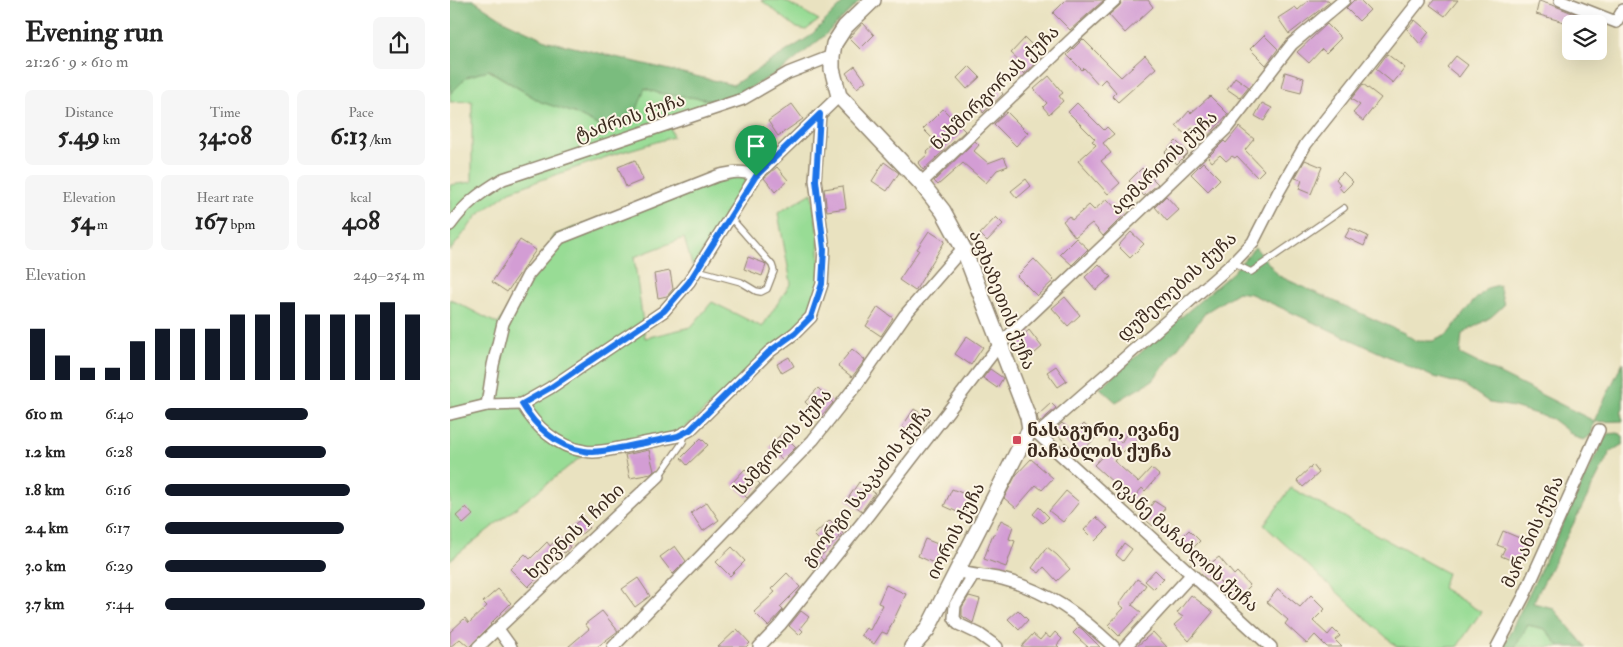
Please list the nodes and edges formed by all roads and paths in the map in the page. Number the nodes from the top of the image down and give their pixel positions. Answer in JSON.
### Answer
{"nodes":[{"id":1,"x":873,"y":0,"type":"edge"},
{"id":2,"x":1115,"y":0,"type":"edge"},
{"id":3,"x":1344,"y":0,"type":"edge"},
{"id":4,"x":1420,"y":0,"type":"edge"},
{"id":5,"x":1560,"y":0,"type":"edge"},
{"id":6,"x":1623,"y":10,"type":"edge"},
{"id":7,"x":832,"y":56,"type":"junction"},
{"id":8,"x":838,"y":96,"type":"junction"},
{"id":9,"x":820,"y":114,"type":"junction"},
{"id":10,"x":756,"y":176,"type":"junction"},
{"id":11,"x":921,"y":183,"type":"junction"},
{"id":12,"x":1344,"y":208,"type":"dead end"},
{"id":13,"x":730,"y":217,"type":"junction"},
{"id":14,"x":450,"y":225,"type":"edge"},
{"id":15,"x":963,"y":248,"type":"junction"},
{"id":16,"x":1233,"y":264,"type":"junction"},
{"id":17,"x":696,"y":270,"type":"junction"},
{"id":18,"x":1000,"y":344,"type":"junction"},
{"id":19,"x":522,"y":404,"type":"junction"},
{"id":20,"x":487,"y":405,"type":"junction"},
{"id":21,"x":450,"y":414,"type":"edge"},
{"id":22,"x":1599,"y":430,"type":"dead end"},
{"id":23,"x":1034,"y":432,"type":"junction"},
{"id":24,"x":685,"y":433,"type":"junction"},
{"id":25,"x":659,"y":476,"type":"joint"},
{"id":26,"x":957,"y":571,"type":"junction"},
{"id":27,"x":973,"y":576,"type":"junction"},
{"id":28,"x":1191,"y":576,"type":"junction"},
{"id":29,"x":498,"y":629,"type":"junction"},
{"id":30,"x":478,"y":647,"type":"edge"},
{"id":31,"x":511,"y":647,"type":"edge"},
{"id":32,"x":613,"y":647,"type":"edge"},
{"id":33,"x":759,"y":647,"type":"edge"},
{"id":34,"x":912,"y":647,"type":"edge"},
{"id":35,"x":997,"y":647,"type":"edge"},
{"id":36,"x":1114,"y":647,"type":"edge"},
{"id":37,"x":1125,"y":647,"type":"edge"},
{"id":38,"x":1271,"y":647,"type":"edge"},
{"id":39,"x":1497,"y":647,"type":"edge"}],
"edges":[{"from":1,"to":7,"type":"street"},
{"from":2,"to":11,"type":"street","name":"ნახშირგორას ქუჩა"},
{"from":3,"to":18,"type":"street","name":"აღმართის ქუჩა"},
{"from":4,"to":16,"type":"street","name":"დუშელების ქუჩა"},
{"from":5,"to":6,"type":"street"},
{"from":7,"to":8,"type":"street"},
{"from":7,"to":14,"type":"street","name":"ტაძრის ქუჩა"},
{"from":8,"to":9,"type":"street"},
{"from":8,"to":11,"type":"street","name":"აფხაზეთის ქუჩა"},
{"from":9,"to":10,"type":"street"},
{"from":9,"to":24,"type":"street"},
{"from":10,"to":13,"type":"street"},
{"from":10,"to":20,"type":"street"},
{"from":11,"to":15,"type":"street","name":"აფხაზეთის ქუჩა"},
{"from":12,"to":16,"type":"lane"},
{"from":13,"to":17,"type":"street"},
{"from":13,"to":17,"type":"lane"},
{"from":15,"to":18,"type":"street","name":"აფხაზეთის ქუჩა"},
{"from":15,"to":32,"type":"street","name":"სამგორის ქუჩა"},
{"from":16,"to":23,"type":"street","name":"დუშელების ქუჩა"},
{"from":17,"to":19,"type":"street"},
{"from":18,"to":23,"type":"street","name":"აფხაზეთის ქუჩა"},
{"from":18,"to":33,"type":"street","name":"გიორგი სააკაძის ქუჩა"},
{"from":19,"to":20,"type":"street"},
{"from":19,"to":24,"type":"street"},
{"from":20,"to":21,"type":"street"},
{"from":22,"to":39,"type":"street","name":"მარანის ქუჩა"},
{"from":23,"to":26,"type":"street","name":"იორის ქუჩა"},
{"from":23,"to":28,"type":"street","name":"ივანე მაჩაბლის ქუჩა"},
{"from":24,"to":25,"type":"lane","name":"ხეივნის I ჩიხი"},
{"from":25,"to":29,"type":"street","name":"ხეივნის I ჩიხი"},
{"from":26,"to":27,"type":"street"},
{"from":26,"to":34,"type":"street","name":"იორის ქუჩა"},
{"from":27,"to":35,"type":"street"},
{"from":27,"to":36,"type":"street"},
{"from":28,"to":37,"type":"street"},
{"from":28,"to":38,"type":"street","name":"ივანე მაჩაბლის ქუჩა"},
{"from":29,"to":30,"type":"street","name":"ხეივნის I ჩიხი"},
{"from":29,"to":31,"type":"street"}]}
